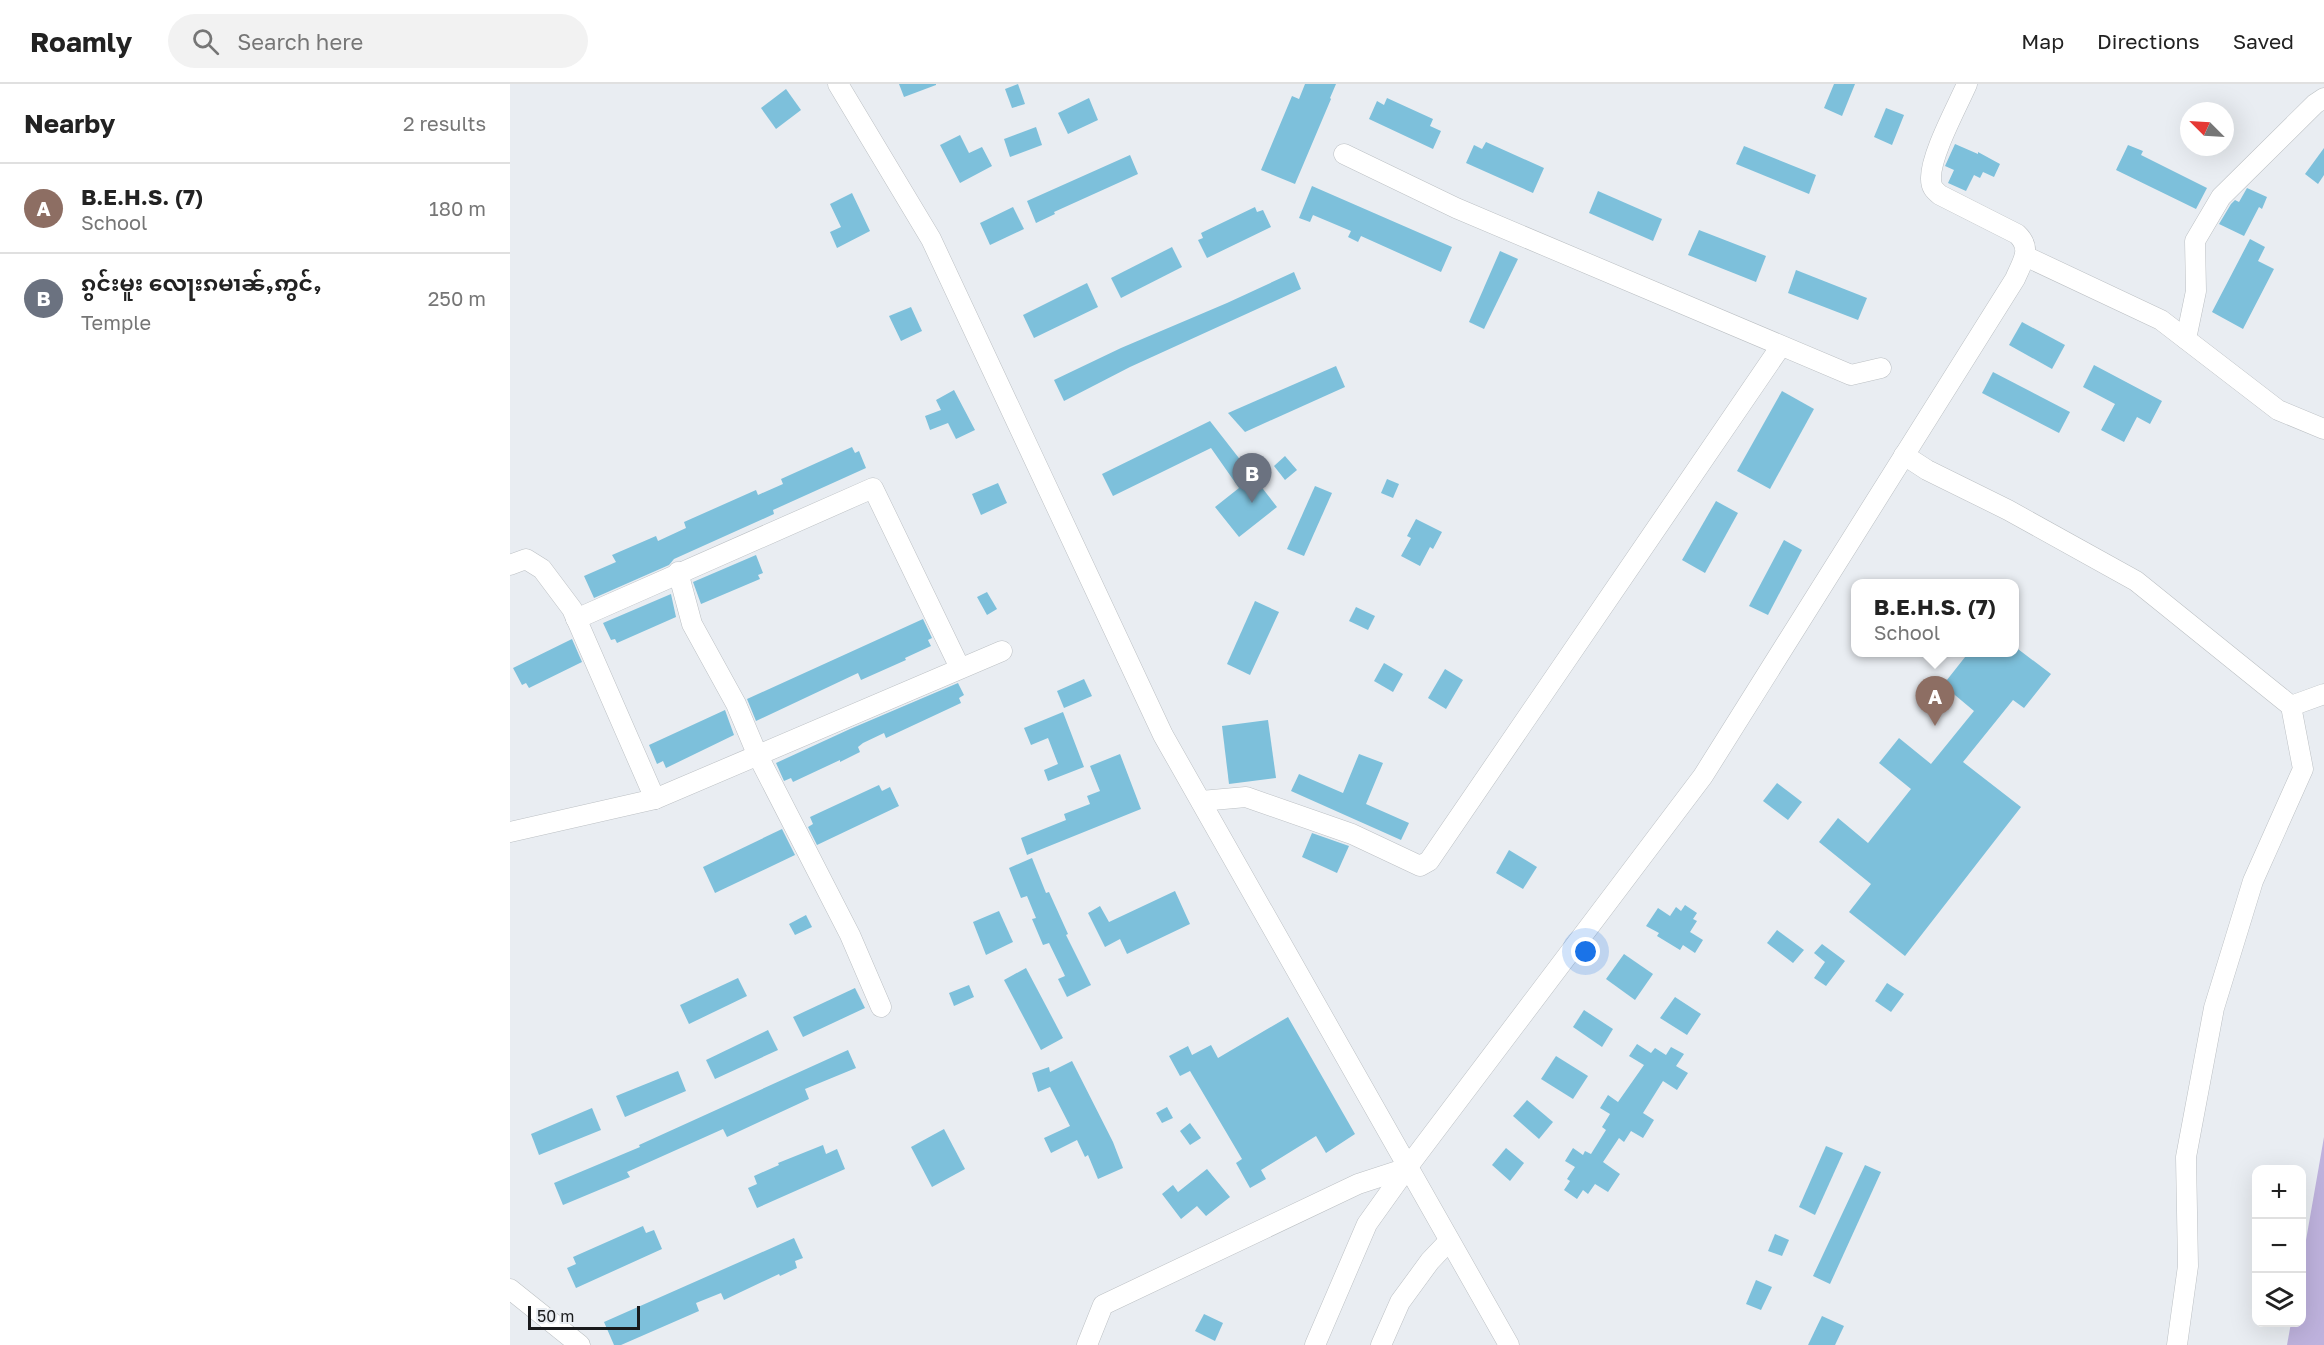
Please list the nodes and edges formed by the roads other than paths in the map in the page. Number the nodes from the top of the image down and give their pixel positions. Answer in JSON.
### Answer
{"nodes":[{"id":1,"x":838,"y":84,"type":"edge"},
{"id":2,"x":1966,"y":84,"type":"edge"},
{"id":3,"x":2324,"y":98,"type":"edge"},
{"id":4,"x":1344,"y":154,"type":"dead end"},
{"id":5,"x":2025,"y":256,"type":"junction"},
{"id":6,"x":2186,"y":339,"type":"junction"},
{"id":7,"x":1780,"y":346,"type":"junction"},
{"id":8,"x":1881,"y":368,"type":"dead end"},
{"id":9,"x":2324,"y":429,"type":"edge"},
{"id":10,"x":1904,"y":455,"type":"junction"},
{"id":11,"x":510,"y":565,"type":"edge"},
{"id":12,"x":678,"y":572,"type":"junction"},
{"id":13,"x":576,"y":619,"type":"junction"},
{"id":14,"x":1002,"y":651,"type":"dead end"},
{"id":15,"x":960,"y":668,"type":"junction"},
{"id":16,"x":2324,"y":694,"type":"edge"},
{"id":17,"x":2291,"y":706,"type":"junction"},
{"id":18,"x":757,"y":754,"type":"junction"},
{"id":19,"x":655,"y":799,"type":"junction"},
{"id":20,"x":1201,"y":801,"type":"junction"},
{"id":21,"x":510,"y":832,"type":"edge"},
{"id":22,"x":881,"y":1008,"type":"dead end"},
{"id":23,"x":1407,"y":1168,"type":"junction"},
{"id":24,"x":1449,"y":1241,"type":"junction"},
{"id":25,"x":510,"y":1289,"type":"edge"},
{"id":26,"x":580,"y":1345,"type":"edge"},
{"id":27,"x":1087,"y":1345,"type":"edge"},
{"id":28,"x":1315,"y":1345,"type":"edge"},
{"id":29,"x":1381,"y":1345,"type":"edge"},
{"id":30,"x":1509,"y":1345,"type":"edge"},
{"id":31,"x":2177,"y":1345,"type":"edge"}],
"edges":[{"from":1,"to":20,"type":"street"},
{"from":2,"to":5,"type":"street"},
{"from":3,"to":6,"type":"street"},
{"from":4,"to":7,"type":"street"},
{"from":5,"to":6,"type":"street"},
{"from":5,"to":10,"type":"street"},
{"from":6,"to":9,"type":"street"},
{"from":7,"to":8,"type":"street"},
{"from":7,"to":20,"type":"street"},
{"from":10,"to":17,"type":"street"},
{"from":10,"to":23,"type":"street"},
{"from":11,"to":13,"type":"street"},
{"from":12,"to":13,"type":"street"},
{"from":12,"to":15,"type":"street"},
{"from":12,"to":18,"type":"street"},
{"from":13,"to":19,"type":"street"},
{"from":14,"to":15,"type":"street"},
{"from":15,"to":18,"type":"street"},
{"from":16,"to":17,"type":"street"},
{"from":17,"to":31,"type":"street"},
{"from":18,"to":19,"type":"street"},
{"from":18,"to":22,"type":"street"},
{"from":19,"to":21,"type":"street"},
{"from":20,"to":23,"type":"street"},
{"from":23,"to":24,"type":"street"},
{"from":23,"to":27,"type":"street"},
{"from":23,"to":28,"type":"street"},
{"from":24,"to":29,"type":"street"},
{"from":24,"to":30,"type":"street"},
{"from":25,"to":26,"type":"street"}]}
